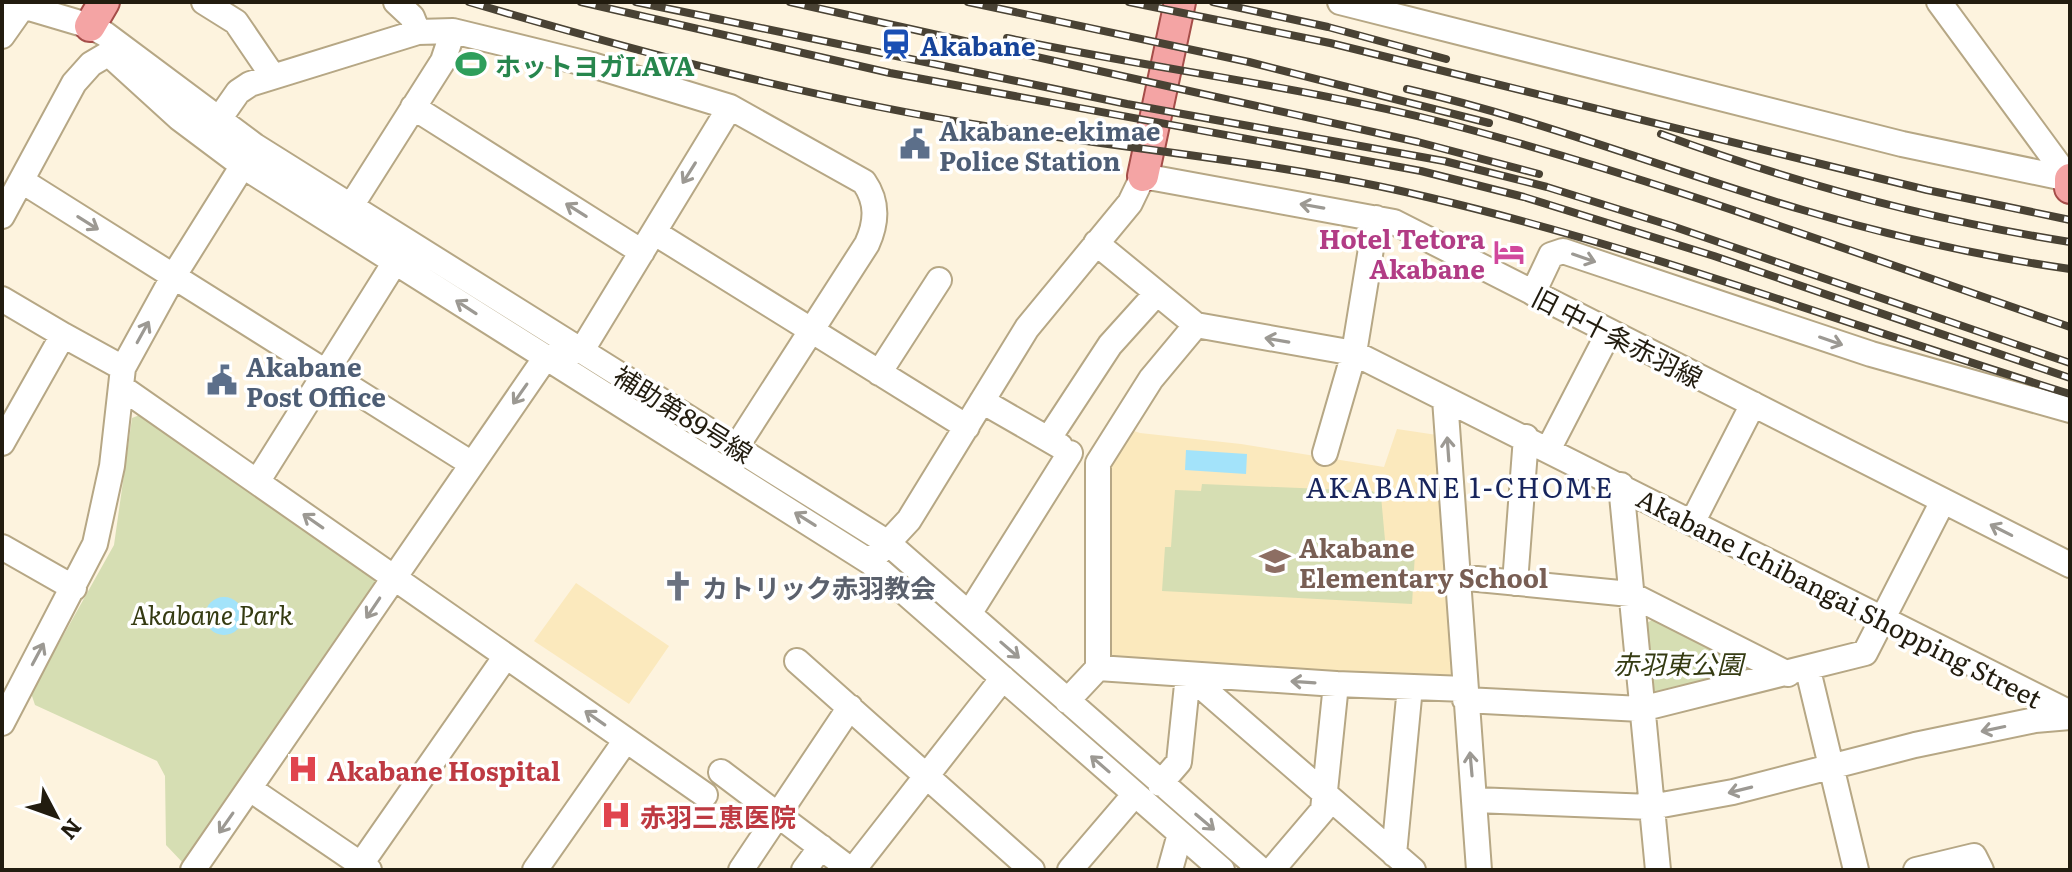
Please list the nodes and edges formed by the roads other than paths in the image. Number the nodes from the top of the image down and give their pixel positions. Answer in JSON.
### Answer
{"nodes":[{"id":1,"x":204,"y":2,"type":"edge"},
{"id":2,"x":396,"y":2,"type":"edge"},
{"id":3,"x":1180,"y":2,"type":"edge"},
{"id":4,"x":1939,"y":2,"type":"edge"},
{"id":5,"x":19,"y":3,"type":"edge"},
{"id":6,"x":1350,"y":3,"type":"edge"},
{"id":7,"x":86,"y":16,"type":"edge"},
{"id":8,"x":453,"y":31,"type":"junction"},
{"id":9,"x":418,"y":32,"type":"junction"},
{"id":10,"x":2,"y":36,"type":"edge"},
{"id":11,"x":108,"y":54,"type":"junction"},
{"id":12,"x":272,"y":75,"type":"junction"},
{"id":13,"x":413,"y":107,"type":"junction"},
{"id":14,"x":730,"y":107,"type":"junction"},
{"id":15,"x":212,"y":129,"type":"junction"},
{"id":16,"x":249,"y":156,"type":"junction"},
{"id":17,"x":1143,"y":176,"type":"junction"},
{"id":18,"x":22,"y":181,"type":"junction"},
{"id":19,"x":2070,"y":182,"type":"edge"},
{"id":20,"x":351,"y":206,"type":"junction"},
{"id":21,"x":2,"y":216,"type":"edge"},
{"id":22,"x":1376,"y":218,"type":"junction"},
{"id":23,"x":649,"y":242,"type":"junction"},
{"id":24,"x":1096,"y":243,"type":"junction"},
{"id":25,"x":395,"y":262,"type":"junction"},
{"id":26,"x":173,"y":277,"type":"junction"},
{"id":27,"x":939,"y":280,"type":"dead end"},
{"id":28,"x":1533,"y":293,"type":"junction"},
{"id":29,"x":1156,"y":294,"type":"junction"},
{"id":30,"x":2,"y":299,"type":"edge"},
{"id":31,"x":1196,"y":325,"type":"junction"},
{"id":32,"x":810,"y":330,"type":"junction"},
{"id":33,"x":1609,"y":332,"type":"junction"},
{"id":34,"x":63,"y":335,"type":"junction"},
{"id":35,"x":582,"y":350,"type":"junction"},
{"id":36,"x":1354,"y":353,"type":"junction"},
{"id":37,"x":546,"y":357,"type":"junction"},
{"id":38,"x":324,"y":372,"type":"junction"},
{"id":39,"x":879,"y":373,"type":"junction"},
{"id":40,"x":123,"y":379,"type":"junction"},
{"id":41,"x":1445,"y":399,"type":"junction"},
{"id":42,"x":982,"y":401,"type":"junction"},
{"id":43,"x":1753,"y":404,"type":"junction"},
{"id":44,"x":2070,"y":410,"type":"edge"},
{"id":45,"x":967,"y":427,"type":"junction"},
{"id":46,"x":1526,"y":437,"type":"junction"},
{"id":47,"x":1049,"y":438,"type":"junction"},
{"id":48,"x":2,"y":443,"type":"edge"},
{"id":49,"x":737,"y":446,"type":"junction"},
{"id":50,"x":1549,"y":448,"type":"junction"},
{"id":51,"x":1070,"y":453,"type":"junction"},
{"id":52,"x":1325,"y":453,"type":"dead end"},
{"id":53,"x":1098,"y":463,"type":"junction"},
{"id":54,"x":472,"y":464,"type":"junction"},
{"id":55,"x":257,"y":482,"type":"junction"},
{"id":56,"x":1621,"y":485,"type":"junction"},
{"id":57,"x":1943,"y":501,"type":"junction"},
{"id":58,"x":1693,"y":521,"type":"junction"},
{"id":59,"x":888,"y":543,"type":"junction"},
{"id":60,"x":2,"y":547,"type":"edge"},
{"id":61,"x":870,"y":562,"type":"junction"},
{"id":62,"x":2070,"y":565,"type":"edge"},
{"id":63,"x":1457,"y":577,"type":"junction"},
{"id":64,"x":394,"y":578,"type":"junction"},
{"id":65,"x":1515,"y":583,"type":"junction"},
{"id":66,"x":74,"y":588,"type":"junction"},
{"id":67,"x":1630,"y":594,"type":"junction"},
{"id":68,"x":969,"y":614,"type":"junction"},
{"id":69,"x":1882,"y":619,"type":"junction"},
{"id":70,"x":506,"y":656,"type":"junction"},
{"id":71,"x":797,"y":661,"type":"dead end"},
{"id":72,"x":1098,"y":668,"type":"junction"},
{"id":73,"x":1798,"y":672,"type":"junction"},
{"id":74,"x":1188,"y":675,"type":"junction"},
{"id":75,"x":1003,"y":678,"type":"junction"},
{"id":76,"x":1336,"y":684,"type":"junction"},
{"id":77,"x":1410,"y":687,"type":"junction"},
{"id":78,"x":1465,"y":694,"type":"junction"},
{"id":79,"x":1067,"y":701,"type":"junction"},
{"id":80,"x":850,"y":707,"type":"junction"},
{"id":81,"x":1641,"y":709,"type":"junction"},
{"id":82,"x":2070,"y":715,"type":"edge"},
{"id":83,"x":2,"y":723,"type":"edge"},
{"id":84,"x":626,"y":740,"type":"junction"},
{"id":85,"x":1832,"y":766,"type":"junction"},
{"id":86,"x":721,"y":772,"type":"dead end"},
{"id":87,"x":927,"y":775,"type":"junction"},
{"id":88,"x":1160,"y":784,"type":"junction"},
{"id":89,"x":250,"y":789,"type":"junction"},
{"id":90,"x":1135,"y":794,"type":"junction"},
{"id":91,"x":705,"y":795,"type":"dead end"},
{"id":92,"x":1327,"y":795,"type":"junction"},
{"id":93,"x":1475,"y":800,"type":"junction"},
{"id":94,"x":1651,"y":807,"type":"junction"},
{"id":95,"x":778,"y":815,"type":"junction"},
{"id":96,"x":1180,"y":834,"type":"junction"},
{"id":97,"x":821,"y":847,"type":"junction"},
{"id":98,"x":1404,"y":862,"type":"edge"},
{"id":99,"x":365,"y":867,"type":"edge"},
{"id":100,"x":193,"y":870,"type":"edge"},
{"id":101,"x":535,"y":870,"type":"edge"},
{"id":102,"x":741,"y":870,"type":"edge"},
{"id":103,"x":804,"y":870,"type":"edge"},
{"id":104,"x":852,"y":870,"type":"edge"},
{"id":105,"x":1032,"y":870,"type":"edge"},
{"id":106,"x":1070,"y":870,"type":"edge"},
{"id":107,"x":1170,"y":870,"type":"edge"},
{"id":108,"x":1222,"y":870,"type":"edge"},
{"id":109,"x":1261,"y":870,"type":"edge"},
{"id":110,"x":1272,"y":870,"type":"edge"},
{"id":111,"x":1479,"y":870,"type":"edge"},
{"id":112,"x":1658,"y":870,"type":"edge"},
{"id":113,"x":1856,"y":870,"type":"edge"},
{"id":114,"x":1916,"y":870,"type":"edge"},
{"id":115,"x":1981,"y":870,"type":"edge"}],
"edges":[{"from":1,"to":12,"type":"street"},
{"from":2,"to":9,"type":"street"},
{"from":3,"to":17,"type":"main road"},
{"from":4,"to":19,"type":"street"},
{"from":5,"to":7,"type":"street","name":"補助第89号線"},
{"from":5,"to":10,"type":"street"},
{"from":6,"to":19,"type":"street"},
{"from":7,"to":11,"type":"street","name":"補助第89号線"},
{"from":7,"to":15,"type":"street","name":"補助第89号線"},
{"from":8,"to":9,"type":"street"},
{"from":8,"to":13,"type":"street"},
{"from":8,"to":14,"type":"street"},
{"from":9,"to":12,"type":"street"},
{"from":11,"to":15,"type":"street","name":"補助第89号線"},
{"from":11,"to":18,"type":"street"},
{"from":12,"to":15,"type":"street"},
{"from":13,"to":20,"type":"street"},
{"from":23,"to":13,"type":"street","one_way":true},
{"from":14,"to":23,"type":"street","one_way":true},
{"from":14,"to":32,"type":"street"},
{"from":15,"to":16,"type":"street","name":"補助第89号線"},
{"from":16,"to":20,"type":"street","name":"補助第89号線"},
{"from":16,"to":25,"type":"street","name":"補助第89号線"},
{"from":16,"to":26,"type":"street"},
{"from":22,"to":17,"type":"street","name":"旧 中十条赤羽線","one_way":true},
{"from":17,"to":24,"type":"street"},
{"from":18,"to":21,"type":"street"},
{"from":18,"to":26,"type":"street","one_way":true},
{"from":20,"to":35,"type":"street","name":"補助第89号線"},
{"from":22,"to":28,"type":"street","name":"旧 中十条赤羽線"},
{"from":22,"to":36,"type":"street"},
{"from":23,"to":32,"type":"street"},
{"from":23,"to":35,"type":"street"},
{"from":24,"to":29,"type":"street","name":"Akabane Ichibangai Shopping Street"},
{"from":24,"to":42,"type":"street"},
{"from":37,"to":25,"type":"street","name":"補助第89号線","one_way":true},
{"from":25,"to":38,"type":"street"},
{"from":26,"to":38,"type":"street"},
{"from":40,"to":26,"type":"street","one_way":true},
{"from":27,"to":39,"type":"street"},
{"from":28,"to":33,"type":"street","name":"旧 中十条赤羽線"},
{"from":28,"to":44,"type":"street","one_way":true},
{"from":29,"to":31,"type":"street","name":"Akabane Ichibangai Shopping Street"},
{"from":29,"to":47,"type":"street"},
{"from":30,"to":34,"type":"street"},
{"from":36,"to":31,"type":"street","name":"Akabane Ichibangai Shopping Street","one_way":true},
{"from":31,"to":53,"type":"street"},
{"from":32,"to":39,"type":"street"},
{"from":32,"to":49,"type":"street"},
{"from":33,"to":43,"type":"street","name":"旧 中十条赤羽線"},
{"from":33,"to":50,"type":"street"},
{"from":34,"to":40,"type":"street"},
{"from":34,"to":48,"type":"street"},
{"from":35,"to":37,"type":"street"},
{"from":35,"to":49,"type":"street","name":"補助第89号線"},
{"from":36,"to":41,"type":"street","name":"Akabane Ichibangai Shopping Street"},
{"from":36,"to":52,"type":"street"},
{"from":37,"to":54,"type":"street","one_way":true},
{"from":61,"to":37,"type":"street","name":"補助第89号線","one_way":true},
{"from":38,"to":54,"type":"street"},
{"from":38,"to":55,"type":"street"},
{"from":39,"to":45,"type":"street"},
{"from":40,"to":55,"type":"street"},
{"from":40,"to":66,"type":"street"},
{"from":41,"to":46,"type":"street","name":"Akabane Ichibangai Shopping Street"},
{"from":63,"to":41,"type":"street","one_way":true},
{"from":42,"to":45,"type":"street"},
{"from":42,"to":47,"type":"street"},
{"from":43,"to":57,"type":"street","name":"旧 中十条赤羽線"},
{"from":43,"to":58,"type":"street"},
{"from":45,"to":59,"type":"street"},
{"from":46,"to":50,"type":"street","name":"Akabane Ichibangai Shopping Street"},
{"from":46,"to":65,"type":"street"},
{"from":47,"to":51,"type":"street"},
{"from":49,"to":59,"type":"street","name":"補助第89号線"},
{"from":50,"to":56,"type":"street","name":"Akabane Ichibangai Shopping Street"},
{"from":51,"to":53,"type":"street"},
{"from":51,"to":68,"type":"street"},
{"from":53,"to":72,"type":"street"},
{"from":54,"to":64,"type":"street"},
{"from":64,"to":55,"type":"street","one_way":true},
{"from":56,"to":58,"type":"street","name":"Akabane Ichibangai Shopping Street"},
{"from":56,"to":67,"type":"street"},
{"from":62,"to":57,"type":"street","name":"旧 中十条赤羽線","one_way":true},
{"from":57,"to":69,"type":"street"},
{"from":58,"to":69,"type":"street","name":"Akabane Ichibangai Shopping Street"},
{"from":59,"to":61,"type":"street"},
{"from":59,"to":68,"type":"street","name":"補助第89号線"},
{"from":60,"to":66,"type":"street"},
{"from":61,"to":75,"type":"street","name":"補助第89号線"},
{"from":63,"to":65,"type":"street"},
{"from":63,"to":78,"type":"street"},
{"from":64,"to":70,"type":"street"},
{"from":64,"to":89,"type":"street","one_way":true},
{"from":65,"to":67,"type":"street"},
{"from":83,"to":66,"type":"street","one_way":true},
{"from":67,"to":73,"type":"street"},
{"from":67,"to":81,"type":"street"},
{"from":68,"to":79,"type":"street","name":"補助第89号線","one_way":true},
{"from":69,"to":73,"type":"street"},
{"from":69,"to":82,"type":"street","name":"Akabane Ichibangai Shopping Street"},
{"from":84,"to":70,"type":"street","one_way":true},
{"from":70,"to":99,"type":"street"},
{"from":71,"to":80,"type":"street"},
{"from":72,"to":74,"type":"street"},
{"from":72,"to":79,"type":"street"},
{"from":73,"to":81,"type":"street"},
{"from":73,"to":85,"type":"street"},
{"from":76,"to":74,"type":"street","one_way":true},
{"from":74,"to":88,"type":"street"},
{"from":74,"to":92,"type":"street"},
{"from":75,"to":87,"type":"street"},
{"from":90,"to":75,"type":"street","name":"補助第89号線","one_way":true},
{"from":76,"to":77,"type":"street"},
{"from":76,"to":92,"type":"street"},
{"from":77,"to":78,"type":"street"},
{"from":77,"to":98,"type":"street"},
{"from":78,"to":81,"type":"street"},
{"from":93,"to":78,"type":"street","one_way":true},
{"from":79,"to":88,"type":"street","name":"補助第89号線"},
{"from":80,"to":87,"type":"street"},
{"from":80,"to":95,"type":"street"},
{"from":81,"to":94,"type":"street"},
{"from":82,"to":85,"type":"street","one_way":true},
{"from":84,"to":91,"type":"street"},
{"from":84,"to":101,"type":"street"},
{"from":85,"to":94,"type":"street","one_way":true},
{"from":85,"to":113,"type":"street"},
{"from":86,"to":95,"type":"street"},
{"from":87,"to":104,"type":"street"},
{"from":87,"to":105,"type":"street"},
{"from":88,"to":109,"type":"street","name":"補助第89号線","one_way":true},
{"from":89,"to":99,"type":"street"},
{"from":89,"to":100,"type":"street","one_way":true},
{"from":90,"to":96,"type":"street","name":"補助第89号線"},
{"from":90,"to":106,"type":"street"},
{"from":92,"to":98,"type":"street"},
{"from":92,"to":110,"type":"street"},
{"from":93,"to":94,"type":"street"},
{"from":93,"to":111,"type":"street"},
{"from":94,"to":112,"type":"street"},
{"from":95,"to":97,"type":"street"},
{"from":95,"to":102,"type":"street"},
{"from":96,"to":107,"type":"street"},
{"from":96,"to":108,"type":"street","name":"補助第89号線"},
{"from":97,"to":103,"type":"street"},
{"from":97,"to":104,"type":"street"},
{"from":114,"to":115,"type":"street"}]}
